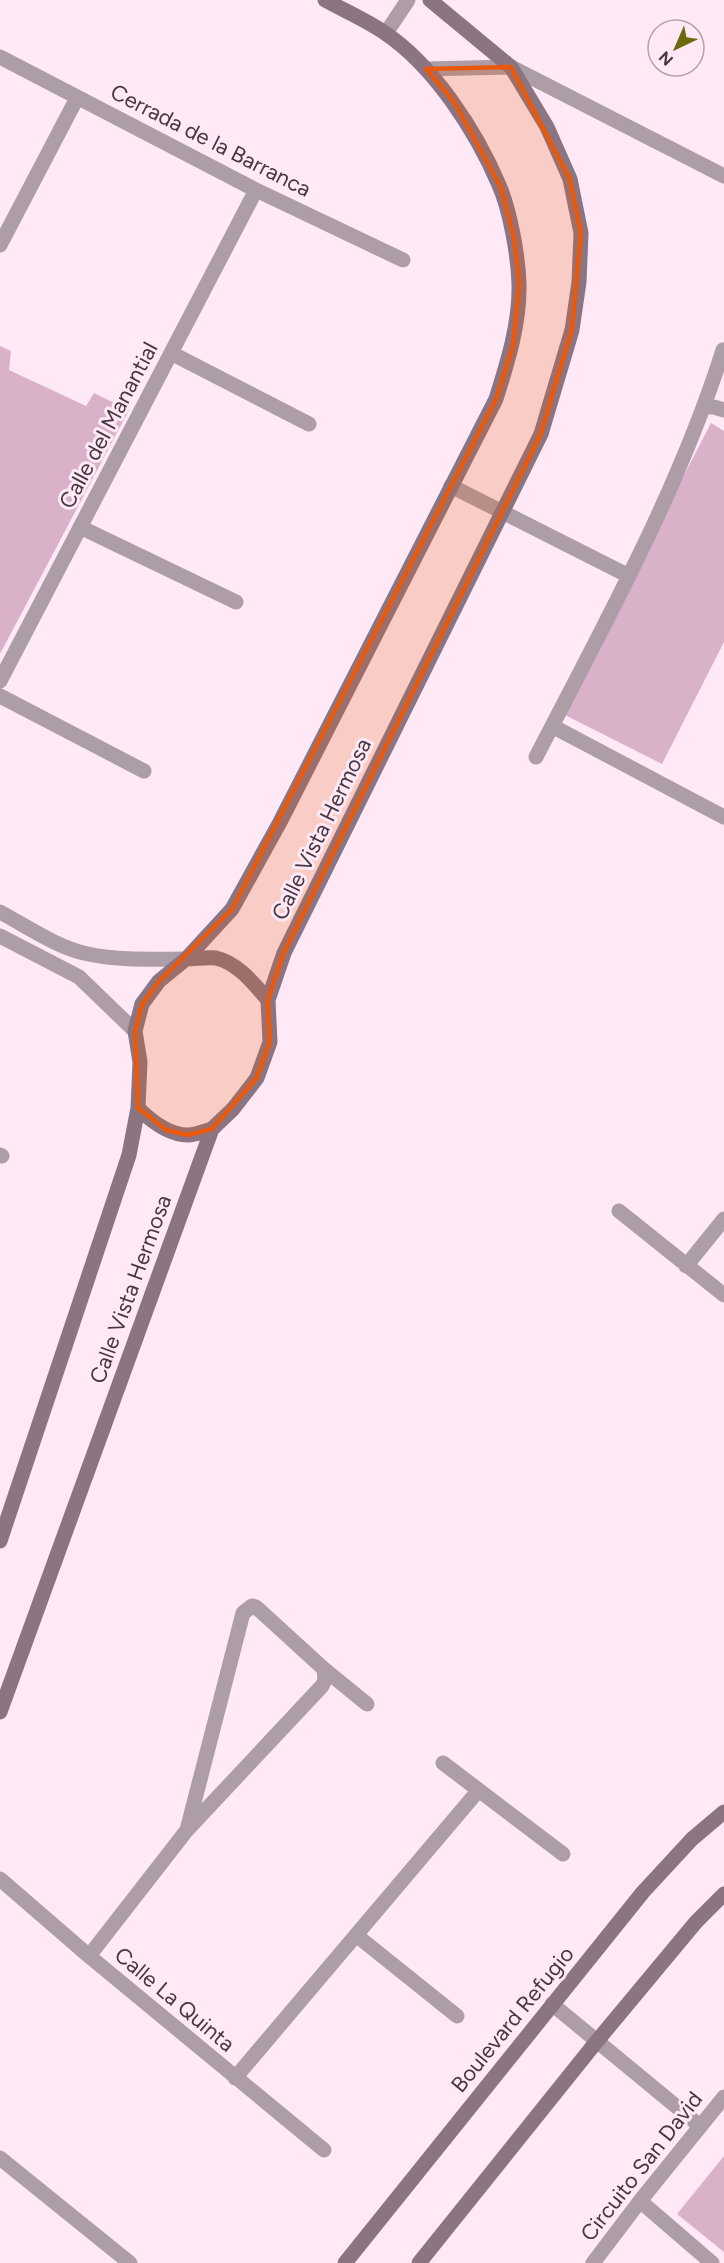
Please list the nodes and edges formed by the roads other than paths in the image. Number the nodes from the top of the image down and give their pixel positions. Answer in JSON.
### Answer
{"nodes":[{"id":1,"x":325,"y":0,"type":"edge"},
{"id":2,"x":408,"y":0,"type":"edge"},
{"id":3,"x":430,"y":0,"type":"edge"},
{"id":4,"x":386,"y":33,"type":"junction"},
{"id":5,"x":0,"y":57,"type":"edge"},
{"id":6,"x":511,"y":67,"type":"junction"},
{"id":7,"x":426,"y":69,"type":"junction"},
{"id":8,"x":77,"y":98,"type":"junction"},
{"id":9,"x":724,"y":176,"type":"edge"},
{"id":10,"x":256,"y":190,"type":"junction"},
{"id":11,"x":0,"y":245,"type":"edge"},
{"id":12,"x":403,"y":260,"type":"dead end"},
{"id":13,"x":723,"y":350,"type":"edge"},
{"id":14,"x":171,"y":353,"type":"junction"},
{"id":15,"x":705,"y":407,"type":"junction"},
{"id":16,"x":724,"y":410,"type":"edge"},
{"id":17,"x":309,"y":424,"type":"dead end"},
{"id":18,"x":451,"y":486,"type":"junction"},
{"id":19,"x":503,"y":512,"type":"junction"},
{"id":20,"x":80,"y":527,"type":"junction"},
{"id":21,"x":629,"y":576,"type":"junction"},
{"id":22,"x":236,"y":602,"type":"dead end"},
{"id":23,"x":0,"y":681,"type":"edge"},
{"id":24,"x":0,"y":696,"type":"edge"},
{"id":25,"x":552,"y":726,"type":"junction"},
{"id":26,"x":536,"y":757,"type":"dead end"},
{"id":27,"x":144,"y":771,"type":"dead end"},
{"id":28,"x":724,"y":817,"type":"edge"},
{"id":29,"x":0,"y":912,"type":"edge"},
{"id":30,"x":0,"y":936,"type":"edge"},
{"id":31,"x":186,"y":959,"type":"junction"},
{"id":32,"x":268,"y":1000,"type":"junction"},
{"id":33,"x":135,"y":1031,"type":"junction"},
{"id":34,"x":138,"y":1108,"type":"junction"},
{"id":35,"x":212,"y":1129,"type":"junction"},
{"id":36,"x":619,"y":1211,"type":"dead end"},
{"id":37,"x":724,"y":1219,"type":"edge"},
{"id":38,"x":686,"y":1266,"type":"junction"},
{"id":39,"x":724,"y":1295,"type":"edge"},
{"id":40,"x":0,"y":1541,"type":"edge"},
{"id":41,"x":324,"y":1669,"type":"junction"},
{"id":42,"x":367,"y":1704,"type":"dead end"},
{"id":43,"x":0,"y":1712,"type":"edge"},
{"id":44,"x":443,"y":1763,"type":"dead end"},
{"id":45,"x":478,"y":1791,"type":"junction"},
{"id":46,"x":724,"y":1812,"type":"edge"},
{"id":47,"x":187,"y":1830,"type":"junction"},
{"id":48,"x":563,"y":1854,"type":"dead end"},
{"id":49,"x":0,"y":1879,"type":"edge"},
{"id":50,"x":724,"y":1894,"type":"edge"},
{"id":51,"x":356,"y":1935,"type":"junction"},
{"id":52,"x":89,"y":1956,"type":"junction"},
{"id":53,"x":552,"y":2004,"type":"junction"},
{"id":54,"x":457,"y":2016,"type":"dead end"},
{"id":55,"x":597,"y":2041,"type":"junction"},
{"id":56,"x":235,"y":2078,"type":"junction"},
{"id":57,"x":724,"y":2097,"type":"edge"},
{"id":58,"x":700,"y":2126,"type":"junction"},
{"id":59,"x":324,"y":2150,"type":"dead end"},
{"id":60,"x":0,"y":2158,"type":"edge"},
{"id":61,"x":640,"y":2201,"type":"junction"},
{"id":62,"x":130,"y":2263,"type":"edge"},
{"id":63,"x":345,"y":2263,"type":"edge"},
{"id":64,"x":419,"y":2263,"type":"edge"},
{"id":65,"x":593,"y":2263,"type":"edge"},
{"id":66,"x":712,"y":2263,"type":"edge"}],
"edges":[{"from":1,"to":4,"type":"street","name":"Calle Vista Hermosa"},
{"from":2,"to":4,"type":"street"},
{"from":3,"to":6,"type":"street","name":"Calle Vista Hermosa"},
{"from":4,"to":7,"type":"street","name":"Calle Vista Hermosa"},
{"from":5,"to":8,"type":"street","name":"Cerrada de la Barranca"},
{"from":6,"to":7,"type":"street"},
{"from":6,"to":9,"type":"street"},
{"from":6,"to":19,"type":"street","name":"Calle Vista Hermosa"},
{"from":7,"to":18,"type":"street","name":"Calle Vista Hermosa"},
{"from":8,"to":10,"type":"street","name":"Cerrada de la Barranca"},
{"from":8,"to":11,"type":"street"},
{"from":10,"to":12,"type":"street","name":"Cerrada de la Barranca"},
{"from":10,"to":14,"type":"street","name":"Calle del Manantial"},
{"from":13,"to":15,"type":"street"},
{"from":14,"to":17,"type":"street"},
{"from":14,"to":20,"type":"street","name":"Calle del Manantial"},
{"from":15,"to":16,"type":"street"},
{"from":15,"to":21,"type":"street"},
{"from":18,"to":19,"type":"street"},
{"from":18,"to":31,"type":"street","name":"Calle Vista Hermosa"},
{"from":19,"to":21,"type":"street"},
{"from":19,"to":32,"type":"street","name":"Calle Vista Hermosa"},
{"from":20,"to":22,"type":"street"},
{"from":20,"to":23,"type":"street","name":"Calle del Manantial"},
{"from":21,"to":25,"type":"street"},
{"from":24,"to":27,"type":"street"},
{"from":25,"to":26,"type":"street"},
{"from":25,"to":28,"type":"street"},
{"from":29,"to":31,"type":"street"},
{"from":30,"to":33,"type":"street"},
{"from":31,"to":32,"type":"street"},
{"from":31,"to":33,"type":"street","name":"Calle Vista Hermosa"},
{"from":32,"to":35,"type":"street","name":"Calle Vista Hermosa"},
{"from":33,"to":34,"type":"street","name":"Calle Vista Hermosa"},
{"from":34,"to":35,"type":"street"},
{"from":34,"to":40,"type":"street","name":"Calle Vista Hermosa"},
{"from":35,"to":43,"type":"street","name":"Calle Vista Hermosa"},
{"from":36,"to":38,"type":"street"},
{"from":37,"to":38,"type":"street"},
{"from":38,"to":39,"type":"street"},
{"from":41,"to":42,"type":"street"},
{"from":41,"to":47,"type":"street"},
{"from":41,"to":47,"type":"street"},
{"from":44,"to":45,"type":"street"},
{"from":45,"to":48,"type":"street"},
{"from":45,"to":51,"type":"street"},
{"from":46,"to":53,"type":"street","name":"Boulevard Refugio"},
{"from":47,"to":52,"type":"street"},
{"from":49,"to":52,"type":"street","name":"Calle La Quinta"},
{"from":50,"to":55,"type":"street"},
{"from":51,"to":54,"type":"street"},
{"from":51,"to":56,"type":"street"},
{"from":52,"to":56,"type":"street","name":"Calle La Quinta"},
{"from":53,"to":55,"type":"street"},
{"from":53,"to":63,"type":"street","name":"Boulevard Refugio"},
{"from":55,"to":58,"type":"street"},
{"from":55,"to":64,"type":"street"},
{"from":56,"to":59,"type":"street","name":"Calle La Quinta"},
{"from":57,"to":58,"type":"street","name":"Circuito San David"},
{"from":58,"to":61,"type":"street","name":"Circuito San David"},
{"from":60,"to":62,"type":"street"},
{"from":61,"to":65,"type":"street","name":"Circuito San David"},
{"from":61,"to":66,"type":"street"}]}
